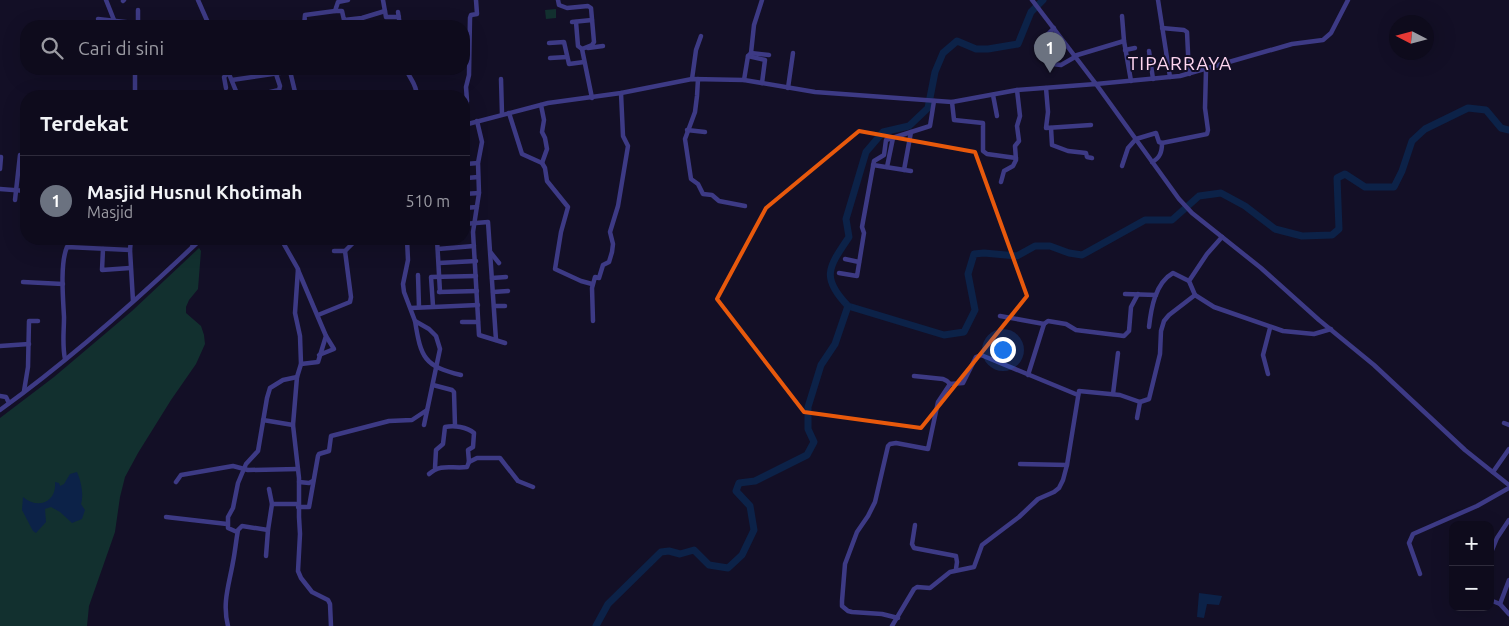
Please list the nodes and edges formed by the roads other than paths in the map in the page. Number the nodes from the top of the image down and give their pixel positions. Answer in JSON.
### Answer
{"nodes":[{"id":1,"x":106,"y":0,"type":"edge"},
{"id":2,"x":198,"y":0,"type":"edge"},
{"id":3,"x":348,"y":0,"type":"edge"},
{"id":4,"x":384,"y":0,"type":"edge"},
{"id":5,"x":476,"y":0,"type":"edge"},
{"id":6,"x":558,"y":0,"type":"edge"},
{"id":7,"x":590,"y":0,"type":"edge"},
{"id":8,"x":762,"y":0,"type":"edge"},
{"id":9,"x":1032,"y":0,"type":"edge"},
{"id":10,"x":1158,"y":0,"type":"edge"},
{"id":11,"x":1348,"y":0,"type":"edge"},
{"id":12,"x":590,"y":7,"type":"junction"},
{"id":13,"x":138,"y":10,"type":"dead end"},
{"id":14,"x":335,"y":11,"type":"junction"},
{"id":15,"x":385,"y":11,"type":"junction"},
{"id":16,"x":1122,"y":16,"type":"dead end"},
{"id":17,"x":98,"y":19,"type":"dead end"},
{"id":18,"x":114,"y":20,"type":"joint"},
{"id":19,"x":138,"y":20,"type":"edge"},
{"id":20,"x":207,"y":20,"type":"edge"},
{"id":21,"x":305,"y":20,"type":"edge"},
{"id":22,"x":399,"y":20,"type":"edge"},
{"id":23,"x":470,"y":20,"type":"edge"},
{"id":24,"x":592,"y":20,"type":"junction"},
{"id":25,"x":1054,"y":28,"type":"junction"},
{"id":26,"x":1162,"y":28,"type":"junction"},
{"id":27,"x":701,"y":36,"type":"dead end"},
{"id":28,"x":1124,"y":41,"type":"junction"},
{"id":29,"x":549,"y":43,"type":"dead end"},
{"id":30,"x":603,"y":46,"type":"dead end"},
{"id":31,"x":1036,"y":46,"type":"dead end"},
{"id":32,"x":1136,"y":48,"type":"dead end"},
{"id":33,"x":582,"y":49,"type":"junction"},
{"id":34,"x":1125,"y":50,"type":"junction"},
{"id":35,"x":1150,"y":51,"type":"dead end"},
{"id":36,"x":793,"y":53,"type":"dead end"},
{"id":37,"x":750,"y":54,"type":"junction"},
{"id":38,"x":770,"y":55,"type":"dead end"},
{"id":39,"x":567,"y":57,"type":"junction"},
{"id":40,"x":1075,"y":57,"type":"junction"},
{"id":41,"x":550,"y":58,"type":"dead end"},
{"id":42,"x":584,"y":62,"type":"junction"},
{"id":43,"x":1052,"y":64,"type":"dead end"},
{"id":44,"x":1206,"y":70,"type":"junction"},
{"id":45,"x":1188,"y":74,"type":"junction"},
{"id":46,"x":136,"y":75,"type":"edge"},
{"id":47,"x":225,"y":75,"type":"edge"},
{"id":48,"x":230,"y":75,"type":"edge"},
{"id":49,"x":269,"y":75,"type":"edge"},
{"id":50,"x":276,"y":75,"type":"edge"},
{"id":51,"x":292,"y":75,"type":"edge"},
{"id":52,"x":409,"y":75,"type":"edge"},
{"id":53,"x":469,"y":75,"type":"edge"},
{"id":54,"x":1170,"y":77,"type":"junction"},
{"id":55,"x":692,"y":78,"type":"junction"},
{"id":56,"x":501,"y":79,"type":"dead end"},
{"id":57,"x":698,"y":79,"type":"junction"},
{"id":58,"x":1153,"y":79,"type":"junction"},
{"id":59,"x":232,"y":80,"type":"junction"},
{"id":60,"x":744,"y":80,"type":"junction"},
{"id":61,"x":1131,"y":81,"type":"junction"},
{"id":62,"x":762,"y":83,"type":"junction"},
{"id":63,"x":1096,"y":84,"type":"junction"},
{"id":64,"x":226,"y":88,"type":"dead end"},
{"id":65,"x":788,"y":88,"type":"junction"},
{"id":66,"x":1046,"y":88,"type":"junction"},
{"id":67,"x":135,"y":90,"type":"edge"},
{"id":68,"x":236,"y":90,"type":"edge"},
{"id":69,"x":279,"y":90,"type":"edge"},
{"id":70,"x":295,"y":90,"type":"edge"},
{"id":71,"x":416,"y":90,"type":"edge"},
{"id":72,"x":466,"y":90,"type":"edge"},
{"id":73,"x":1017,"y":90,"type":"junction"},
{"id":74,"x":621,"y":94,"type":"junction"},
{"id":75,"x":993,"y":95,"type":"junction"},
{"id":76,"x":592,"y":98,"type":"junction"},
{"id":77,"x":933,"y":101,"type":"junction"},
{"id":78,"x":952,"y":102,"type":"junction"},
{"id":79,"x":541,"y":104,"type":"junction"},
{"id":80,"x":508,"y":113,"type":"junction"},
{"id":81,"x":502,"y":114,"type":"junction"},
{"id":82,"x":997,"y":116,"type":"dead end"},
{"id":83,"x":476,"y":121,"type":"junction"},
{"id":84,"x":470,"y":123,"type":"edge"},
{"id":85,"x":1091,"y":125,"type":"dead end"},
{"id":86,"x":1051,"y":128,"type":"junction"},
{"id":87,"x":687,"y":130,"type":"junction"},
{"id":88,"x":705,"y":132,"type":"dead end"},
{"id":89,"x":912,"y":132,"type":"junction"},
{"id":90,"x":893,"y":138,"type":"junction"},
{"id":91,"x":1136,"y":139,"type":"junction"},
{"id":92,"x":1162,"y":143,"type":"junction"},
{"id":93,"x":20,"y":155,"type":"dead end"},
{"id":94,"x":1,"y":157,"type":"edge"},
{"id":95,"x":1016,"y":158,"type":"junction"},
{"id":96,"x":1092,"y":158,"type":"dead end"},
{"id":97,"x":1152,"y":162,"type":"junction"},
{"id":98,"x":478,"y":163,"type":"junction"},
{"id":99,"x":542,"y":163,"type":"junction"},
{"id":100,"x":470,"y":164,"type":"edge"},
{"id":101,"x":873,"y":165,"type":"junction"},
{"id":102,"x":1122,"y":166,"type":"dead end"},
{"id":103,"x":887,"y":167,"type":"junction"},
{"id":104,"x":0,"y":169,"type":"edge"},
{"id":105,"x":904,"y":170,"type":"junction"},
{"id":106,"x":911,"y":171,"type":"dead end"},
{"id":107,"x":478,"y":177,"type":"junction"},
{"id":108,"x":470,"y":178,"type":"edge"},
{"id":109,"x":1001,"y":182,"type":"dead end"},
{"id":110,"x":1,"y":188,"type":"edge"},
{"id":111,"x":17,"y":190,"type":"junction"},
{"id":112,"x":20,"y":190,"type":"edge"},
{"id":113,"x":479,"y":193,"type":"junction"},
{"id":114,"x":470,"y":194,"type":"edge"},
{"id":115,"x":16,"y":200,"type":"dead end"},
{"id":116,"x":744,"y":206,"type":"dead end"},
{"id":117,"x":477,"y":207,"type":"junction"},
{"id":118,"x":470,"y":208,"type":"edge"},
{"id":119,"x":470,"y":223,"type":"edge"},
{"id":120,"x":474,"y":223,"type":"junction"},
{"id":121,"x":1222,"y":237,"type":"junction"},
{"id":122,"x":130,"y":245,"type":"edge"},
{"id":123,"x":284,"y":245,"type":"edge"},
{"id":124,"x":350,"y":245,"type":"edge"},
{"id":125,"x":407,"y":245,"type":"edge"},
{"id":126,"x":438,"y":245,"type":"edge"},
{"id":127,"x":193,"y":246,"type":"edge"},
{"id":128,"x":474,"y":246,"type":"junction"},
{"id":129,"x":103,"y":249,"type":"junction"},
{"id":130,"x":438,"y":249,"type":"junction"},
{"id":131,"x":130,"y":250,"type":"junction"},
{"id":132,"x":334,"y":251,"type":"dead end"},
{"id":133,"x":345,"y":251,"type":"junction"},
{"id":134,"x":491,"y":253,"type":"junction"},
{"id":135,"x":845,"y":259,"type":"dead end"},
{"id":136,"x":476,"y":261,"type":"junction"},
{"id":137,"x":859,"y":262,"type":"junction"},
{"id":138,"x":439,"y":263,"type":"junction"},
{"id":139,"x":491,"y":264,"type":"junction"},
{"id":140,"x":130,"y":268,"type":"junction"},
{"id":141,"x":298,"y":269,"type":"junction"},
{"id":142,"x":839,"y":273,"type":"dead end"},
{"id":143,"x":418,"y":275,"type":"dead end"},
{"id":144,"x":476,"y":276,"type":"junction"},
{"id":145,"x":440,"y":277,"type":"junction"},
{"id":146,"x":506,"y":277,"type":"dead end"},
{"id":147,"x":492,"y":278,"type":"junction"},
{"id":148,"x":22,"y":282,"type":"dead end"},
{"id":149,"x":1189,"y":282,"type":"junction"},
{"id":150,"x":63,"y":284,"type":"junction"},
{"id":151,"x":592,"y":284,"type":"junction"},
{"id":152,"x":477,"y":290,"type":"junction"},
{"id":153,"x":432,"y":292,"type":"junction"},
{"id":154,"x":440,"y":292,"type":"junction"},
{"id":155,"x":493,"y":292,"type":"junction"},
{"id":156,"x":508,"y":292,"type":"dead end"},
{"id":157,"x":1125,"y":294,"type":"dead end"},
{"id":158,"x":1138,"y":294,"type":"junction"},
{"id":159,"x":1156,"y":295,"type":"junction"},
{"id":160,"x":1195,"y":295,"type":"junction"},
{"id":161,"x":133,"y":301,"type":"junction"},
{"id":162,"x":478,"y":305,"type":"junction"},
{"id":163,"x":433,"y":306,"type":"junction"},
{"id":164,"x":494,"y":306,"type":"junction"},
{"id":165,"x":505,"y":306,"type":"dead end"},
{"id":166,"x":419,"y":307,"type":"junction"},
{"id":167,"x":411,"y":308,"type":"junction"},
{"id":168,"x":318,"y":315,"type":"junction"},
{"id":169,"x":1000,"y":316,"type":"dead end"},
{"id":170,"x":38,"y":321,"type":"dead end"},
{"id":171,"x":415,"y":321,"type":"junction"},
{"id":172,"x":593,"y":321,"type":"dead end"},
{"id":173,"x":462,"y":322,"type":"dead end"},
{"id":174,"x":478,"y":322,"type":"junction"},
{"id":175,"x":1044,"y":324,"type":"junction"},
{"id":176,"x":1149,"y":327,"type":"dead end"},
{"id":177,"x":1270,"y":328,"type":"junction"},
{"id":178,"x":1331,"y":329,"type":"junction"},
{"id":179,"x":326,"y":336,"type":"junction"},
{"id":180,"x":496,"y":340,"type":"junction"},
{"id":181,"x":505,"y":343,"type":"dead end"},
{"id":182,"x":29,"y":344,"type":"junction"},
{"id":183,"x":0,"y":346,"type":"edge"},
{"id":184,"x":1118,"y":353,"type":"dead end"},
{"id":185,"x":319,"y":355,"type":"junction"},
{"id":186,"x":65,"y":360,"type":"junction"},
{"id":187,"x":301,"y":364,"type":"junction"},
{"id":188,"x":437,"y":368,"type":"junction"},
{"id":189,"x":1268,"y":374,"type":"dead end"},
{"id":190,"x":1028,"y":375,"type":"junction"},
{"id":191,"x":461,"y":376,"type":"dead end"},
{"id":192,"x":914,"y":376,"type":"dead end"},
{"id":193,"x":297,"y":377,"type":"junction"},
{"id":194,"x":950,"y":384,"type":"junction"},
{"id":195,"x":432,"y":385,"type":"junction"},
{"id":196,"x":24,"y":391,"type":"junction"},
{"id":197,"x":1112,"y":394,"type":"junction"},
{"id":198,"x":0,"y":396,"type":"edge"},
{"id":199,"x":1078,"y":396,"type":"junction"},
{"id":200,"x":1140,"y":402,"type":"junction"},
{"id":201,"x":9,"y":403,"type":"junction"},
{"id":202,"x":0,"y":410,"type":"edge"},
{"id":203,"x":427,"y":410,"type":"junction"},
{"id":204,"x":1137,"y":418,"type":"dead end"},
{"id":205,"x":263,"y":420,"type":"junction"},
{"id":206,"x":293,"y":425,"type":"junction"},
{"id":207,"x":424,"y":425,"type":"dead end"},
{"id":208,"x":454,"y":426,"type":"junction"},
{"id":209,"x":1509,"y":449,"type":"edge"},
{"id":210,"x":469,"y":462,"type":"junction"},
{"id":211,"x":1020,"y":464,"type":"dead end"},
{"id":212,"x":1067,"y":465,"type":"junction"},
{"id":213,"x":435,"y":468,"type":"junction"},
{"id":214,"x":244,"y":469,"type":"junction"},
{"id":215,"x":298,"y":469,"type":"junction"},
{"id":216,"x":1493,"y":472,"type":"junction"},
{"id":217,"x":429,"y":474,"type":"dead end"},
{"id":218,"x":313,"y":481,"type":"junction"},
{"id":219,"x":176,"y":482,"type":"dead end"},
{"id":220,"x":299,"y":482,"type":"junction"},
{"id":221,"x":1509,"y":486,"type":"edge"},
{"id":222,"x":533,"y":487,"type":"dead end"},
{"id":223,"x":269,"y":489,"type":"dead end"},
{"id":224,"x":272,"y":504,"type":"junction"},
{"id":225,"x":298,"y":505,"type":"junction"},
{"id":226,"x":166,"y":517,"type":"dead end"},
{"id":227,"x":1509,"y":520,"type":"edge"},
{"id":228,"x":227,"y":524,"type":"junction"},
{"id":229,"x":915,"y":525,"type":"dead end"},
{"id":230,"x":268,"y":530,"type":"junction"},
{"id":231,"x":237,"y":532,"type":"junction"},
{"id":232,"x":1494,"y":546,"type":"edge"},
{"id":233,"x":266,"y":556,"type":"dead end"},
{"id":234,"x":956,"y":569,"type":"junction"},
{"id":235,"x":1420,"y":574,"type":"dead end"},
{"id":236,"x":1509,"y":580,"type":"edge"},
{"id":237,"x":1494,"y":602,"type":"edge"},
{"id":238,"x":1500,"y":604,"type":"junction"},
{"id":239,"x":1509,"y":614,"type":"edge"},
{"id":240,"x":898,"y":618,"type":"junction"},
{"id":241,"x":228,"y":626,"type":"edge"},
{"id":242,"x":331,"y":626,"type":"edge"},
{"id":243,"x":892,"y":626,"type":"edge"}],
"edges":[{"from":1,"to":18,"type":"street"},
{"from":2,"to":20,"type":"street"},
{"from":3,"to":14,"type":"street"},
{"from":4,"to":15,"type":"street"},
{"from":5,"to":23,"type":"street"},
{"from":6,"to":12,"type":"street"},
{"from":7,"to":12,"type":"street"},
{"from":8,"to":37,"type":"street"},
{"from":9,"to":25,"type":"street"},
{"from":10,"to":26,"type":"street"},
{"from":11,"to":44,"type":"street"},
{"from":12,"to":24,"type":"street"},
{"from":13,"to":19,"type":"street"},
{"from":14,"to":15,"type":"street"},
{"from":14,"to":21,"type":"street"},
{"from":15,"to":22,"type":"street"},
{"from":16,"to":28,"type":"street"},
{"from":17,"to":18,"type":"street"},
{"from":24,"to":33,"type":"street"},
{"from":24,"to":33,"type":"street"},
{"from":25,"to":31,"type":"street"},
{"from":25,"to":40,"type":"street"},
{"from":26,"to":45,"type":"street"},
{"from":26,"to":54,"type":"street"},
{"from":27,"to":55,"type":"street"},
{"from":28,"to":34,"type":"street"},
{"from":28,"to":40,"type":"street"},
{"from":29,"to":39,"type":"street"},
{"from":30,"to":33,"type":"street"},
{"from":32,"to":34,"type":"street"},
{"from":33,"to":42,"type":"street"},
{"from":34,"to":61,"type":"street"},
{"from":35,"to":58,"type":"street"},
{"from":36,"to":65,"type":"street"},
{"from":37,"to":38,"type":"street"},
{"from":37,"to":60,"type":"street"},
{"from":37,"to":62,"type":"street"},
{"from":39,"to":41,"type":"street"},
{"from":39,"to":42,"type":"street"},
{"from":40,"to":43,"type":"street"},
{"from":40,"to":63,"type":"street"},
{"from":42,"to":76,"type":"street"},
{"from":44,"to":45,"type":"street"},
{"from":44,"to":92,"type":"street"},
{"from":45,"to":54,"type":"street"},
{"from":46,"to":67,"type":"street"},
{"from":47,"to":64,"type":"street"},
{"from":48,"to":59,"type":"street"},
{"from":49,"to":59,"type":"street"},
{"from":50,"to":69,"type":"street"},
{"from":51,"to":70,"type":"street"},
{"from":52,"to":71,"type":"street"},
{"from":53,"to":72,"type":"street"},
{"from":54,"to":58,"type":"street"},
{"from":55,"to":57,"type":"street"},
{"from":55,"to":74,"type":"street"},
{"from":56,"to":81,"type":"street"},
{"from":57,"to":60,"type":"street"},
{"from":57,"to":87,"type":"street"},
{"from":58,"to":61,"type":"street"},
{"from":59,"to":68,"type":"street"},
{"from":60,"to":62,"type":"street"},
{"from":61,"to":63,"type":"street"},
{"from":62,"to":65,"type":"street"},
{"from":63,"to":66,"type":"street"},
{"from":63,"to":91,"type":"street"},
{"from":65,"to":77,"type":"street"},
{"from":66,"to":73,"type":"street"},
{"from":66,"to":86,"type":"street"},
{"from":73,"to":75,"type":"street"},
{"from":73,"to":95,"type":"street"},
{"from":74,"to":76,"type":"street"},
{"from":74,"to":151,"type":"street"},
{"from":75,"to":78,"type":"street"},
{"from":75,"to":82,"type":"street"},
{"from":76,"to":79,"type":"street"},
{"from":77,"to":78,"type":"street"},
{"from":77,"to":89,"type":"street"},
{"from":78,"to":95,"type":"street"},
{"from":79,"to":80,"type":"street"},
{"from":79,"to":99,"type":"street"},
{"from":80,"to":81,"type":"street"},
{"from":80,"to":99,"type":"street"},
{"from":81,"to":83,"type":"street"},
{"from":83,"to":84,"type":"street"},
{"from":83,"to":98,"type":"street"},
{"from":85,"to":86,"type":"street"},
{"from":86,"to":96,"type":"street"},
{"from":87,"to":88,"type":"street"},
{"from":87,"to":116,"type":"street"},
{"from":89,"to":90,"type":"street"},
{"from":89,"to":105,"type":"street"},
{"from":90,"to":101,"type":"street"},
{"from":90,"to":103,"type":"street"},
{"from":91,"to":92,"type":"street"},
{"from":91,"to":97,"type":"street"},
{"from":91,"to":102,"type":"street"},
{"from":92,"to":97,"type":"street"},
{"from":93,"to":111,"type":"street"},
{"from":94,"to":104,"type":"street"},
{"from":95,"to":109,"type":"street"},
{"from":97,"to":121,"type":"street"},
{"from":98,"to":100,"type":"street"},
{"from":98,"to":107,"type":"street"},
{"from":99,"to":151,"type":"street"},
{"from":101,"to":103,"type":"street"},
{"from":101,"to":137,"type":"street"},
{"from":103,"to":105,"type":"street"},
{"from":105,"to":106,"type":"street"},
{"from":107,"to":108,"type":"street"},
{"from":107,"to":113,"type":"street"},
{"from":110,"to":111,"type":"street"},
{"from":111,"to":112,"type":"street"},
{"from":111,"to":115,"type":"street"},
{"from":113,"to":114,"type":"street"},
{"from":113,"to":117,"type":"street"},
{"from":117,"to":118,"type":"street"},
{"from":117,"to":120,"type":"street"},
{"from":119,"to":120,"type":"street"},
{"from":120,"to":128,"type":"street"},
{"from":120,"to":134,"type":"street"},
{"from":121,"to":149,"type":"street"},
{"from":121,"to":178,"type":"street"},
{"from":122,"to":131,"type":"street"},
{"from":123,"to":141,"type":"street"},
{"from":124,"to":133,"type":"street"},
{"from":125,"to":167,"type":"street"},
{"from":126,"to":130,"type":"street"},
{"from":127,"to":161,"type":"street"},
{"from":128,"to":130,"type":"street"},
{"from":128,"to":136,"type":"street"},
{"from":129,"to":131,"type":"street"},
{"from":129,"to":140,"type":"street"},
{"from":129,"to":150,"type":"street"},
{"from":130,"to":138,"type":"street"},
{"from":131,"to":140,"type":"street"},
{"from":132,"to":133,"type":"street"},
{"from":133,"to":168,"type":"street"},
{"from":134,"to":139,"type":"street"},
{"from":134,"to":139,"type":"street"},
{"from":135,"to":137,"type":"street"},
{"from":136,"to":138,"type":"street"},
{"from":136,"to":144,"type":"street"},
{"from":137,"to":142,"type":"street"},
{"from":138,"to":145,"type":"street"},
{"from":139,"to":147,"type":"street"},
{"from":140,"to":161,"type":"street"},
{"from":141,"to":168,"type":"street"},
{"from":141,"to":187,"type":"street"},
{"from":143,"to":166,"type":"street"},
{"from":144,"to":145,"type":"street"},
{"from":144,"to":152,"type":"street"},
{"from":145,"to":153,"type":"street"},
{"from":145,"to":154,"type":"street"},
{"from":146,"to":147,"type":"street"},
{"from":147,"to":155,"type":"street"},
{"from":148,"to":150,"type":"street"},
{"from":149,"to":159,"type":"street"},
{"from":149,"to":160,"type":"street"},
{"from":150,"to":186,"type":"street"},
{"from":151,"to":172,"type":"street"},
{"from":152,"to":154,"type":"street"},
{"from":152,"to":162,"type":"street"},
{"from":153,"to":154,"type":"street"},
{"from":153,"to":163,"type":"street"},
{"from":155,"to":156,"type":"street"},
{"from":155,"to":164,"type":"street"},
{"from":157,"to":158,"type":"street"},
{"from":158,"to":159,"type":"street"},
{"from":158,"to":175,"type":"street"},
{"from":159,"to":176,"type":"street"},
{"from":160,"to":177,"type":"street"},
{"from":160,"to":200,"type":"street"},
{"from":161,"to":186,"type":"street"},
{"from":162,"to":163,"type":"street"},
{"from":162,"to":174,"type":"street"},
{"from":163,"to":166,"type":"street"},
{"from":164,"to":165,"type":"street"},
{"from":164,"to":180,"type":"street"},
{"from":166,"to":167,"type":"street"},
{"from":167,"to":171,"type":"street"},
{"from":168,"to":179,"type":"street"},
{"from":169,"to":175,"type":"street"},
{"from":170,"to":182,"type":"street"},
{"from":171,"to":188,"type":"street"},
{"from":171,"to":188,"type":"street"},
{"from":173,"to":174,"type":"street"},
{"from":174,"to":180,"type":"street"},
{"from":175,"to":190,"type":"street"},
{"from":177,"to":178,"type":"street"},
{"from":177,"to":189,"type":"street"},
{"from":178,"to":216,"type":"street"},
{"from":179,"to":185,"type":"street"},
{"from":179,"to":185,"type":"street"},
{"from":180,"to":181,"type":"street"},
{"from":182,"to":183,"type":"street"},
{"from":182,"to":196,"type":"street"},
{"from":184,"to":197,"type":"street"},
{"from":185,"to":187,"type":"street"},
{"from":186,"to":196,"type":"street"},
{"from":187,"to":193,"type":"street"},
{"from":188,"to":191,"type":"street"},
{"from":188,"to":195,"type":"street"},
{"from":190,"to":194,"type":"street"},
{"from":190,"to":199,"type":"street"},
{"from":192,"to":194,"type":"street"},
{"from":193,"to":205,"type":"street"},
{"from":193,"to":206,"type":"street"},
{"from":194,"to":240,"type":"street"},
{"from":195,"to":203,"type":"street"},
{"from":195,"to":208,"type":"street"},
{"from":196,"to":201,"type":"street"},
{"from":197,"to":199,"type":"street"},
{"from":197,"to":200,"type":"street"},
{"from":198,"to":201,"type":"street"},
{"from":199,"to":212,"type":"street"},
{"from":200,"to":204,"type":"street"},
{"from":201,"to":202,"type":"street"},
{"from":203,"to":207,"type":"street"},
{"from":203,"to":218,"type":"street"},
{"from":205,"to":206,"type":"street"},
{"from":205,"to":214,"type":"street"},
{"from":206,"to":215,"type":"street"},
{"from":208,"to":210,"type":"street"},
{"from":208,"to":213,"type":"street"},
{"from":209,"to":216,"type":"street"},
{"from":210,"to":213,"type":"street"},
{"from":210,"to":222,"type":"street"},
{"from":211,"to":212,"type":"street"},
{"from":212,"to":234,"type":"street"},
{"from":213,"to":217,"type":"street"},
{"from":214,"to":215,"type":"street"},
{"from":214,"to":219,"type":"street"},
{"from":214,"to":228,"type":"street"},
{"from":215,"to":220,"type":"street"},
{"from":216,"to":221,"type":"street"},
{"from":218,"to":220,"type":"street"},
{"from":218,"to":225,"type":"street"},
{"from":220,"to":225,"type":"street"},
{"from":221,"to":235,"type":"street"},
{"from":223,"to":224,"type":"street"},
{"from":224,"to":225,"type":"street"},
{"from":224,"to":230,"type":"street"},
{"from":225,"to":242,"type":"street"},
{"from":226,"to":228,"type":"street"},
{"from":227,"to":232,"type":"street"},
{"from":228,"to":231,"type":"street"},
{"from":229,"to":234,"type":"street"},
{"from":230,"to":231,"type":"street"},
{"from":230,"to":233,"type":"street"},
{"from":231,"to":241,"type":"street"},
{"from":234,"to":240,"type":"street"},
{"from":236,"to":238,"type":"street"},
{"from":237,"to":238,"type":"street"},
{"from":238,"to":239,"type":"street"},
{"from":240,"to":243,"type":"street"}]}
